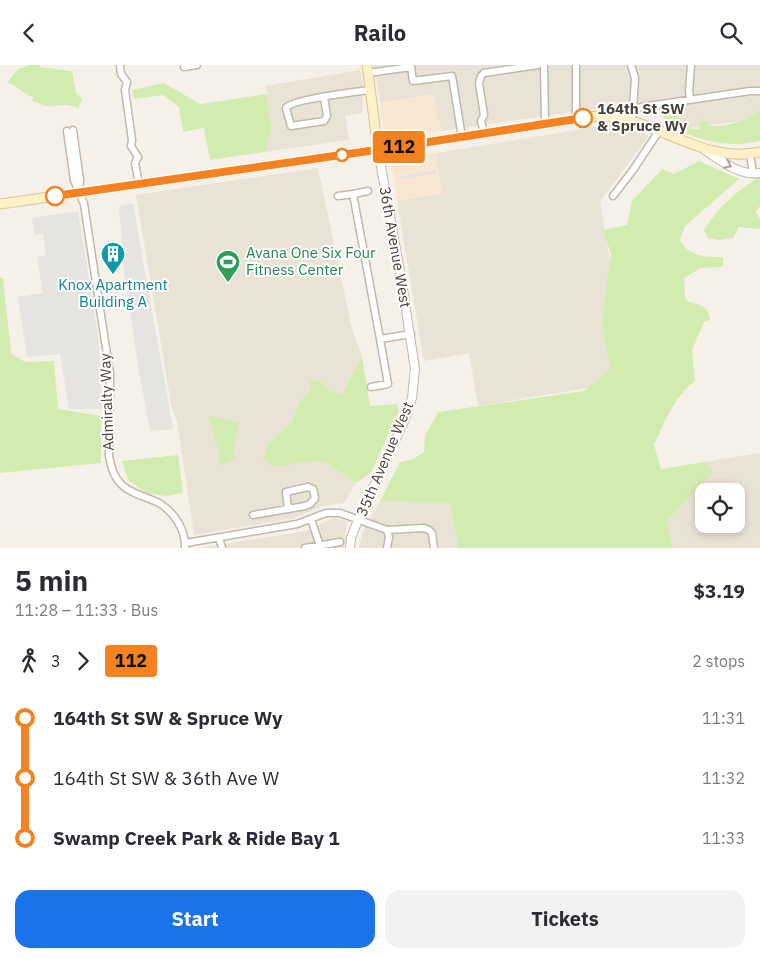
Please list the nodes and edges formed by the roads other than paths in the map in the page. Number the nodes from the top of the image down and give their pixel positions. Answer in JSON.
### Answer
{"nodes":[{"id":1,"x":120,"y":65,"type":"edge"},
{"id":2,"x":197,"y":65,"type":"edge"},
{"id":3,"x":538,"y":65,"type":"edge"},
{"id":4,"x":544,"y":65,"type":"edge"},
{"id":5,"x":576,"y":65,"type":"edge"},
{"id":6,"x":631,"y":65,"type":"edge"},
{"id":7,"x":691,"y":65,"type":"edge"},
{"id":8,"x":184,"y":67,"type":"dead end"},
{"id":9,"x":367,"y":69,"type":"edge"},
{"id":10,"x":370,"y":90,"type":"junction"},
{"id":11,"x":760,"y":91,"type":"edge"},
{"id":12,"x":324,"y":97,"type":"junction"},
{"id":13,"x":690,"y":100,"type":"junction"},
{"id":14,"x":633,"y":109,"type":"junction"},
{"id":15,"x":576,"y":119,"type":"junction"},
{"id":16,"x":632,"y":120,"type":"junction"},
{"id":17,"x":545,"y":123,"type":"junction"},
{"id":18,"x":70,"y":130,"type":"dead end"},
{"id":19,"x":659,"y":131,"type":"junction"},
{"id":20,"x":484,"y":133,"type":"junction"},
{"id":21,"x":462,"y":137,"type":"junction"},
{"id":22,"x":378,"y":150,"type":"junction"},
{"id":23,"x":705,"y":150,"type":"junction"},
{"id":24,"x":760,"y":152,"type":"edge"},
{"id":25,"x":750,"y":154,"type":"junction"},
{"id":26,"x":756,"y":174,"type":"edge"},
{"id":27,"x":139,"y":184,"type":"junction"},
{"id":28,"x":368,"y":191,"type":"dead end"},
{"id":29,"x":79,"y":192,"type":"junction"},
{"id":30,"x":353,"y":194,"type":"junction"},
{"id":31,"x":338,"y":196,"type":"dead end"},
{"id":32,"x":613,"y":196,"type":"dead end"},
{"id":33,"x":0,"y":204,"type":"edge"},
{"id":34,"x":411,"y":334,"type":"junction"},
{"id":35,"x":380,"y":339,"type":"junction"},
{"id":36,"x":415,"y":369,"type":"joint"},
{"id":37,"x":371,"y":387,"type":"dead end"},
{"id":38,"x":288,"y":509,"type":"junction"},
{"id":39,"x":253,"y":515,"type":"dead end"},
{"id":40,"x":311,"y":519,"type":"junction"},
{"id":41,"x":358,"y":520,"type":"junction"},
{"id":42,"x":387,"y":530,"type":"junction"},
{"id":43,"x":219,"y":538,"type":"junction"},
{"id":44,"x":340,"y":542,"type":"dead end"},
{"id":45,"x":320,"y":545,"type":"junction"},
{"id":46,"x":185,"y":546,"type":"edge"},
{"id":47,"x":222,"y":548,"type":"edge"},
{"id":48,"x":305,"y":548,"type":"edge"},
{"id":49,"x":350,"y":548,"type":"edge"},
{"id":50,"x":387,"y":548,"type":"edge"},
{"id":51,"x":434,"y":548,"type":"edge"}],
"edges":[{"from":1,"to":27,"type":"street"},
{"from":2,"to":8,"type":"street"},
{"from":3,"to":20,"type":"street"},
{"from":4,"to":17,"type":"street"},
{"from":5,"to":15,"type":"street"},
{"from":6,"to":14,"type":"street"},
{"from":7,"to":13,"type":"street"},
{"from":9,"to":10,"type":"main road","name":"36th Avenue West"},
{"from":9,"to":21,"type":"street"},
{"from":10,"to":12,"type":"street"},
{"from":10,"to":22,"type":"main road","name":"36th Avenue West"},
{"from":11,"to":13,"type":"street"},
{"from":12,"to":12,"type":"street"},
{"from":13,"to":14,"type":"street"},
{"from":14,"to":16,"type":"street"},
{"from":15,"to":16,"type":"main road"},
{"from":15,"to":17,"type":"main road"},
{"from":16,"to":19,"type":"main road"},
{"from":17,"to":20,"type":"main road"},
{"from":18,"to":29,"type":"street","name":"Admiralty Way"},
{"from":19,"to":23,"type":"main road"},
{"from":19,"to":32,"type":"street"},
{"from":20,"to":21,"type":"main road"},
{"from":21,"to":22,"type":"main road"},
{"from":22,"to":27,"type":"main road"},
{"from":22,"to":34,"type":"street","name":"36th Avenue West"},
{"from":23,"to":25,"type":"main road"},
{"from":23,"to":26,"type":"street","one_way":true},
{"from":24,"to":25,"type":"main road"},
{"from":25,"to":26,"type":"street"},
{"from":27,"to":29,"type":"main road"},
{"from":28,"to":30,"type":"street"},
{"from":29,"to":33,"type":"main road"},
{"from":29,"to":46,"type":"street","name":"Admiralty Way"},
{"from":30,"to":31,"type":"street"},
{"from":30,"to":35,"type":"street"},
{"from":34,"to":35,"type":"street"},
{"from":34,"to":36,"type":"street","name":"36th Avenue West"},
{"from":35,"to":37,"type":"street"},
{"from":36,"to":41,"type":"street","name":"35th Avenue West"},
{"from":38,"to":38,"type":"street"},
{"from":38,"to":39,"type":"street"},
{"from":40,"to":41,"type":"street"},
{"from":40,"to":43,"type":"street"},
{"from":40,"to":45,"type":"street"},
{"from":41,"to":42,"type":"street"},
{"from":41,"to":49,"type":"street","name":"35th Avenue West"},
{"from":42,"to":50,"type":"street"},
{"from":42,"to":51,"type":"street"},
{"from":43,"to":46,"type":"street"},
{"from":43,"to":47,"type":"street"},
{"from":44,"to":45,"type":"street"},
{"from":45,"to":48,"type":"street"}]}
